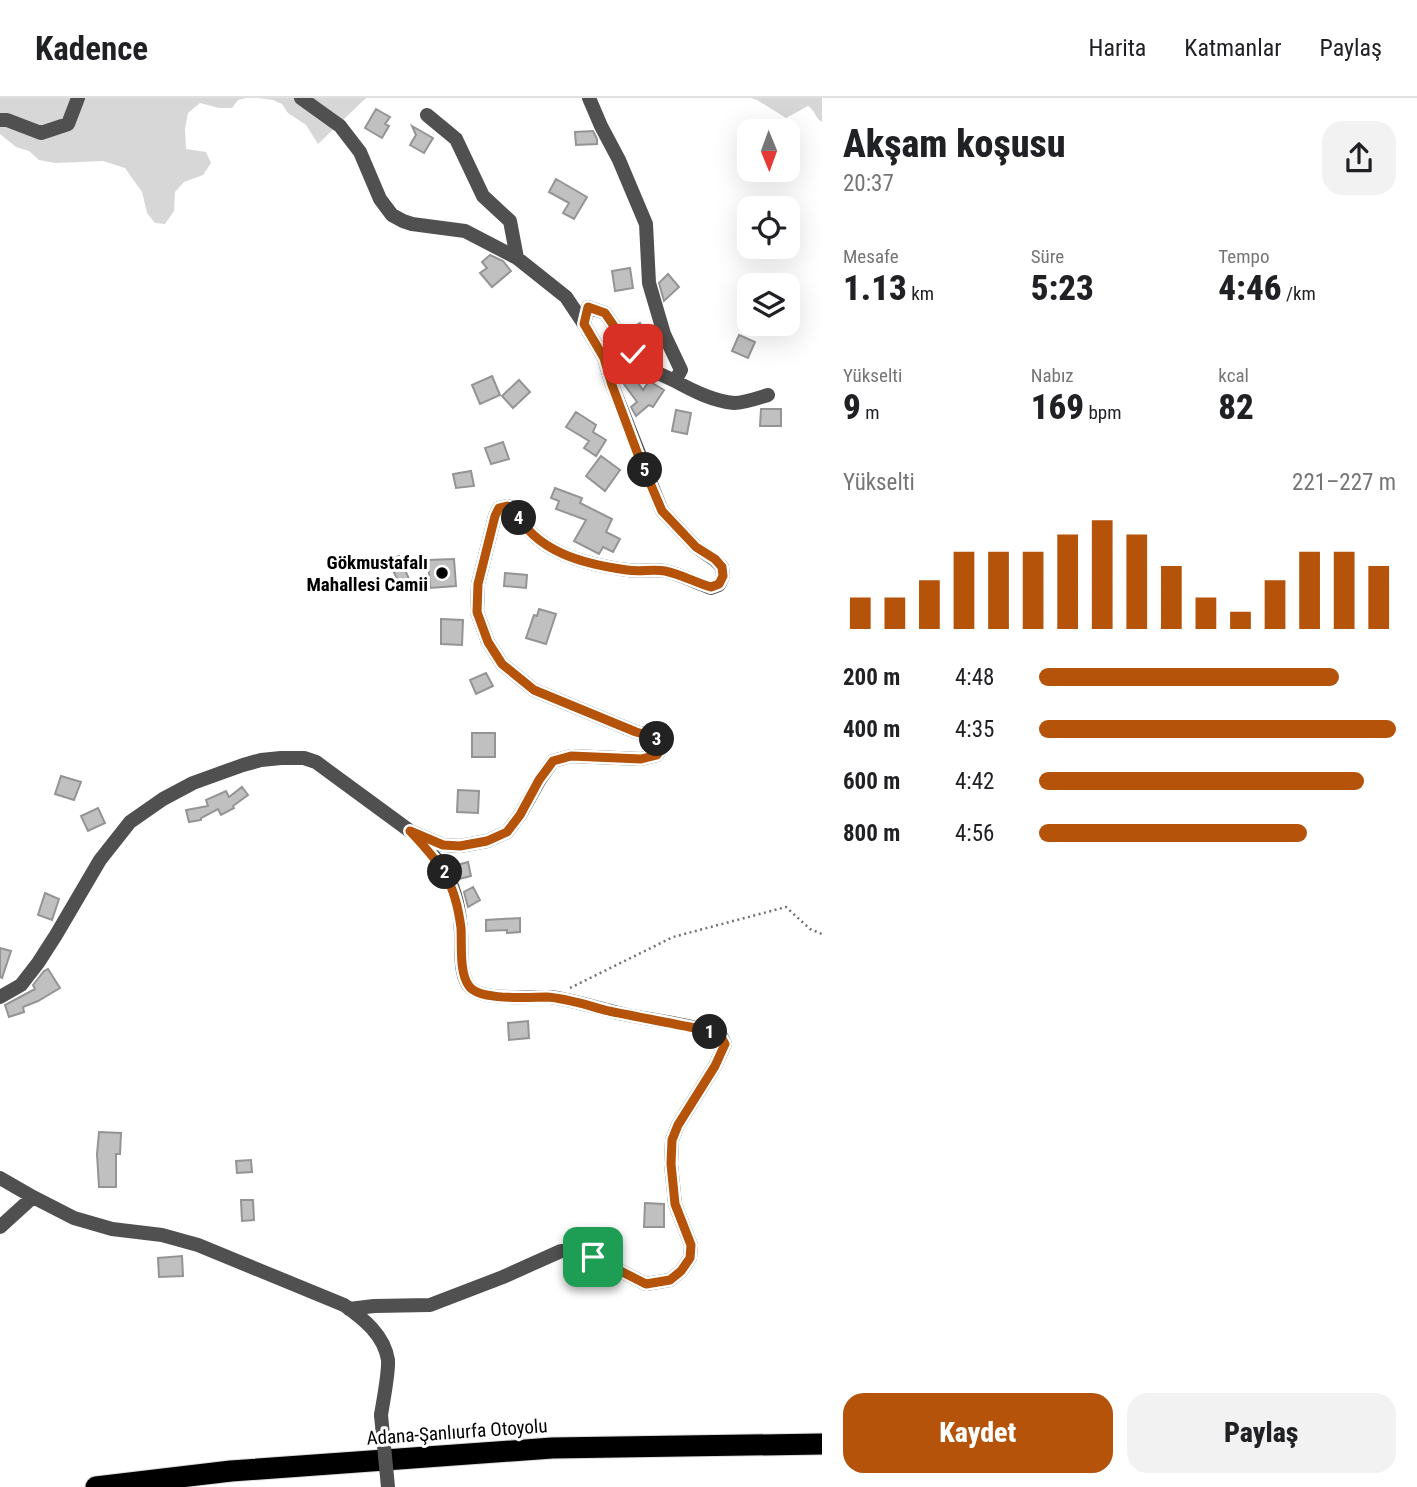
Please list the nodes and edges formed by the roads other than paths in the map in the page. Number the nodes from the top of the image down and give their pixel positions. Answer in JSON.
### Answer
{"nodes":[{"id":1,"x":78,"y":98,"type":"edge"},
{"id":2,"x":301,"y":98,"type":"edge"},
{"id":3,"x":589,"y":98,"type":"edge"},
{"id":4,"x":427,"y":115,"type":"dead end"},
{"id":5,"x":0,"y":120,"type":"edge"},
{"id":6,"x":517,"y":258,"type":"junction"},
{"id":7,"x":584,"y":324,"type":"junction"},
{"id":8,"x":675,"y":381,"type":"junction"},
{"id":9,"x":768,"y":395,"type":"dead end"},
{"id":10,"x":410,"y":831,"type":"junction"},
{"id":11,"x":0,"y":997,"type":"edge"},
{"id":12,"x":0,"y":1178,"type":"edge"},
{"id":13,"x":33,"y":1198,"type":"junction"},
{"id":14,"x":0,"y":1227,"type":"edge"},
{"id":15,"x":349,"y":1308,"type":"junction"},
{"id":16,"x":822,"y":1444,"type":"edge"},
{"id":17,"x":96,"y":1487,"type":"edge"},
{"id":18,"x":388,"y":1487,"type":"edge"}],
"edges":[{"from":1,"to":5,"type":"street"},
{"from":2,"to":6,"type":"street"},
{"from":3,"to":8,"type":"street"},
{"from":4,"to":6,"type":"street"},
{"from":6,"to":7,"type":"street"},
{"from":7,"to":8,"type":"street"},
{"from":7,"to":10,"type":"street"},
{"from":8,"to":9,"type":"street"},
{"from":10,"to":11,"type":"street"},
{"from":10,"to":15,"type":"street"},
{"from":12,"to":13,"type":"street"},
{"from":13,"to":14,"type":"street"},
{"from":13,"to":15,"type":"street"},
{"from":15,"to":18,"type":"street","bridge":true},
{"from":16,"to":17,"type":"highway","name":"Adana-Şanlıurfa Otoyolu"}]}
